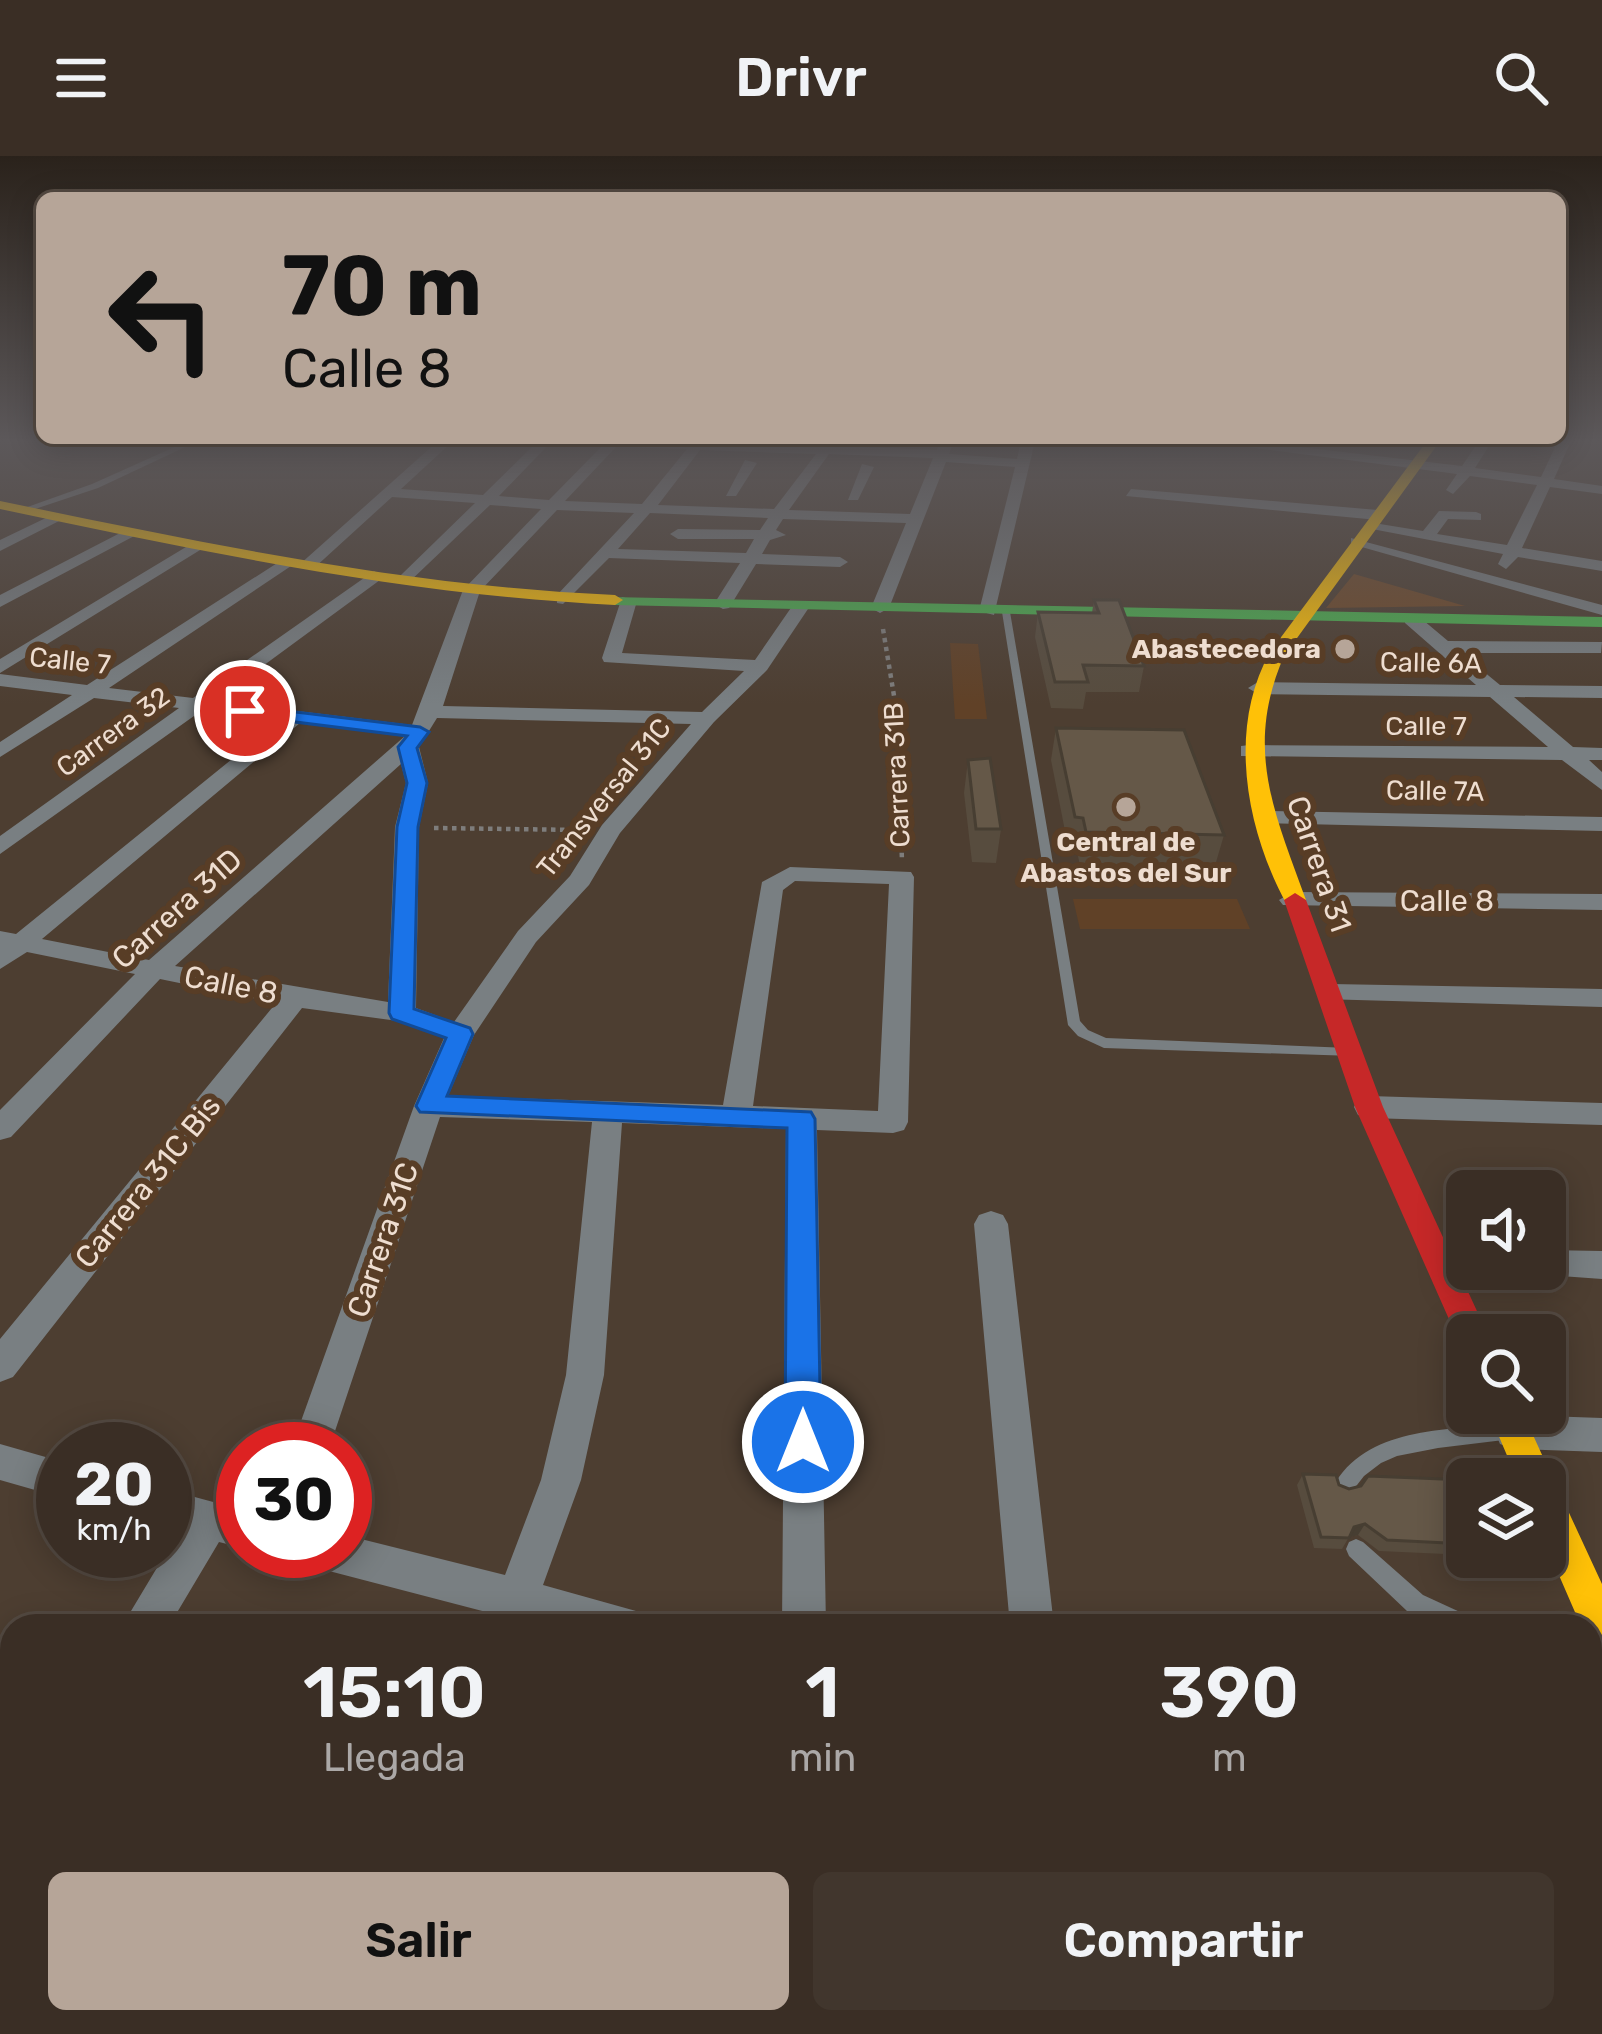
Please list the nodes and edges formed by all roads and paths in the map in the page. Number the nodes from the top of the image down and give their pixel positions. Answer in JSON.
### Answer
{"nodes":[{"id":1,"x":1367,"y":528,"type":"edge"},
{"id":2,"x":36,"y":529,"type":"edge"},
{"id":3,"x":104,"y":529,"type":"edge"},
{"id":4,"x":345,"y":529,"type":"edge"},
{"id":5,"x":459,"y":529,"type":"edge"},
{"id":6,"x":532,"y":529,"type":"edge"},
{"id":7,"x":624,"y":529,"type":"edge"},
{"id":8,"x":770,"y":529,"type":"edge"},
{"id":9,"x":909,"y":529,"type":"edge"},
{"id":10,"x":1010,"y":529,"type":"edge"},
{"id":11,"x":1369,"y":529,"type":"edge"},
{"id":12,"x":1371,"y":529,"type":"edge"},
{"id":13,"x":1433,"y":529,"type":"edge"},
{"id":14,"x":1523,"y":529,"type":"edge"},
{"id":15,"x":130,"y":534,"type":"junction"},
{"id":16,"x":678,"y":534,"type":"dead end"},
{"id":17,"x":766,"y":535,"type":"junction"},
{"id":18,"x":787,"y":536,"type":"dead end"},
{"id":19,"x":1426,"y":538,"type":"junction"},
{"id":20,"x":0,"y":546,"type":"edge"},
{"id":21,"x":197,"y":548,"type":"junction"},
{"id":22,"x":1512,"y":551,"type":"junction"},
{"id":23,"x":604,"y":553,"type":"junction"},
{"id":24,"x":750,"y":559,"type":"junction"},
{"id":25,"x":840,"y":562,"type":"dead end"},
{"id":26,"x":296,"y":564,"type":"junction"},
{"id":27,"x":1602,"y":566,"type":"edge"},
{"id":28,"x":374,"y":575,"type":"junction"},
{"id":29,"x":407,"y":579,"type":"junction"},
{"id":30,"x":1498,"y":580,"type":"junction"},
{"id":31,"x":472,"y":590,"type":"junction"},
{"id":32,"x":562,"y":599,"type":"junction"},
{"id":33,"x":628,"y":601,"type":"junction"},
{"id":34,"x":0,"y":602,"type":"edge"},
{"id":35,"x":723,"y":604,"type":"junction"},
{"id":36,"x":801,"y":605,"type":"junction"},
{"id":37,"x":880,"y":608,"type":"junction"},
{"id":38,"x":1601,"y":610,"type":"edge"},
{"id":39,"x":997,"y":612,"type":"junction"},
{"id":40,"x":1305,"y":616,"type":"junction"},
{"id":41,"x":1412,"y":619,"type":"junction"},
{"id":42,"x":1444,"y":647,"type":"junction"},
{"id":43,"x":1600,"y":647,"type":"edge"},
{"id":44,"x":0,"y":667,"type":"edge"},
{"id":45,"x":760,"y":667,"type":"junction"},
{"id":46,"x":0,"y":680,"type":"edge"},
{"id":47,"x":1258,"y":688,"type":"junction"},
{"id":48,"x":94,"y":690,"type":"junction"},
{"id":49,"x":1495,"y":691,"type":"junction"},
{"id":50,"x":1602,"y":692,"type":"edge"},
{"id":51,"x":198,"y":704,"type":"junction"},
{"id":52,"x":707,"y":718,"type":"junction"},
{"id":53,"x":292,"y":719,"type":"junction"},
{"id":54,"x":420,"y":730,"type":"junction"},
{"id":55,"x":0,"y":752,"type":"edge"},
{"id":56,"x":1249,"y":752,"type":"junction"},
{"id":57,"x":1568,"y":754,"type":"junction"},
{"id":58,"x":1602,"y":754,"type":"edge"},
{"id":59,"x":1602,"y":783,"type":"edge"},
{"id":60,"x":1266,"y":818,"type":"junction"},
{"id":61,"x":1602,"y":824,"type":"edge"},
{"id":62,"x":407,"y":827,"type":"junction"},
{"id":63,"x":610,"y":830,"type":"junction"},
{"id":64,"x":0,"y":848,"type":"edge"},
{"id":65,"x":902,"y":877,"type":"junction"},
{"id":66,"x":1292,"y":900,"type":"junction"},
{"id":67,"x":1602,"y":902,"type":"edge"},
{"id":68,"x":7,"y":947,"type":"edge"},
{"id":69,"x":155,"y":970,"type":"junction"},
{"id":70,"x":1331,"y":993,"type":"junction"},
{"id":71,"x":296,"y":998,"type":"junction"},
{"id":72,"x":1602,"y":998,"type":"edge"},
{"id":73,"x":401,"y":1013,"type":"junction"},
{"id":74,"x":460,"y":1034,"type":"junction"},
{"id":75,"x":1353,"y":1054,"type":"junction"},
{"id":76,"x":429,"y":1106,"type":"junction"},
{"id":77,"x":1369,"y":1107,"type":"junction"},
{"id":78,"x":608,"y":1112,"type":"junction"},
{"id":79,"x":1602,"y":1114,"type":"edge"},
{"id":80,"x":736,"y":1116,"type":"junction"},
{"id":81,"x":801,"y":1119,"type":"junction"},
{"id":82,"x":0,"y":1129,"type":"edge"},
{"id":83,"x":991,"y":1224,"type":"dead end"},
{"id":84,"x":1446,"y":1249,"type":"edge"},
{"id":85,"x":1566,"y":1264,"type":"edge"},
{"id":86,"x":1602,"y":1265,"type":"edge"},
{"id":87,"x":0,"y":1366,"type":"edge"},
{"id":88,"x":319,"y":1422,"type":"edge"},
{"id":89,"x":1566,"y":1430,"type":"edge"},
{"id":90,"x":1455,"y":1434,"type":"edge"},
{"id":91,"x":1602,"y":1435,"type":"edge"},
{"id":92,"x":0,"y":1462,"type":"edge"},
{"id":93,"x":36,"y":1472,"type":"edge"},
{"id":94,"x":1343,"y":1487,"type":"edge"},
{"id":95,"x":216,"y":1537,"type":"edge"},
{"id":96,"x":1566,"y":1548,"type":"edge"},
{"id":97,"x":1356,"y":1550,"type":"dead end"},
{"id":98,"x":372,"y":1566,"type":"edge"},
{"id":99,"x":511,"y":1613,"type":"edge"},
{"id":100,"x":154,"y":1614,"type":"edge"},
{"id":101,"x":804,"y":1614,"type":"edge"},
{"id":102,"x":1031,"y":1614,"type":"edge"},
{"id":103,"x":1439,"y":1614,"type":"edge"},
{"id":104,"x":1596,"y":1614,"type":"edge"}],
"edges":[{"from":1,"to":40,"type":"street","name":"Carrera 31"},
{"from":2,"to":20,"type":"street"},
{"from":3,"to":15,"type":"street"},
{"from":4,"to":26,"type":"street"},
{"from":5,"to":29,"type":"street"},
{"from":6,"to":31,"type":"street"},
{"from":7,"to":23,"type":"street"},
{"from":8,"to":17,"type":"street"},
{"from":9,"to":37,"type":"street"},
{"from":10,"to":39,"type":"street"},
{"from":11,"to":30,"type":"street"},
{"from":12,"to":19,"type":"street"},
{"from":13,"to":19,"type":"street"},
{"from":14,"to":22,"type":"street"},
{"from":15,"to":21,"type":"street"},
{"from":15,"to":34,"type":"street"},
{"from":16,"to":17,"type":"street"},
{"from":17,"to":18,"type":"street"},
{"from":17,"to":24,"type":"street"},
{"from":19,"to":22,"type":"street"},
{"from":21,"to":26,"type":"street"},
{"from":21,"to":44,"type":"street"},
{"from":22,"to":27,"type":"street"},
{"from":22,"to":30,"type":"street"},
{"from":23,"to":24,"type":"street"},
{"from":23,"to":32,"type":"street"},
{"from":24,"to":25,"type":"street"},
{"from":24,"to":35,"type":"street"},
{"from":26,"to":28,"type":"street"},
{"from":26,"to":48,"type":"street"},
{"from":28,"to":29,"type":"street"},
{"from":28,"to":51,"type":"street","name":"Carrera 32"},
{"from":29,"to":31,"type":"street"},
{"from":30,"to":38,"type":"street"},
{"from":31,"to":32,"type":"street"},
{"from":31,"to":54,"type":"street"},
{"from":32,"to":33,"type":"street"},
{"from":33,"to":35,"type":"street"},
{"from":33,"to":45,"type":"street"},
{"from":35,"to":36,"type":"street"},
{"from":36,"to":37,"type":"street"},
{"from":36,"to":45,"type":"street","name":"Transversal 31C"},
{"from":37,"to":39,"type":"street"},
{"from":37,"to":65,"type":"path","name":"Carrera 31B"},
{"from":38,"to":41,"type":"street"},
{"from":39,"to":40,"type":"street"},
{"from":39,"to":75,"type":"lane"},
{"from":40,"to":41,"type":"street"},
{"from":40,"to":47,"type":"street","name":"Carrera 31"},
{"from":41,"to":42,"type":"street"},
{"from":42,"to":43,"type":"street"},
{"from":42,"to":49,"type":"street"},
{"from":45,"to":52,"type":"street","name":"Transversal 31C"},
{"from":46,"to":48,"type":"street","name":"Calle 7"},
{"from":47,"to":49,"type":"street","name":"Calle 6A"},
{"from":47,"to":56,"type":"street","name":"Carrera 31"},
{"from":48,"to":51,"type":"street","name":"Calle 7"},
{"from":48,"to":55,"type":"street"},
{"from":49,"to":50,"type":"street","name":"Calle 6A"},
{"from":49,"to":57,"type":"street"},
{"from":51,"to":53,"type":"street","name":"Calle 7"},
{"from":51,"to":64,"type":"street","name":"Carrera 32"},
{"from":52,"to":54,"type":"street","name":"Calle 7"},
{"from":52,"to":63,"type":"street","name":"Transversal 31C"},
{"from":53,"to":54,"type":"street","name":"Calle 7"},
{"from":53,"to":68,"type":"street"},
{"from":54,"to":62,"type":"street"},
{"from":54,"to":69,"type":"street","name":"Carrera 31D"},
{"from":56,"to":57,"type":"street","name":"Calle 7"},
{"from":56,"to":60,"type":"street","name":"Carrera 31"},
{"from":57,"to":58,"type":"street","name":"Calle 7"},
{"from":57,"to":59,"type":"street"},
{"from":60,"to":61,"type":"street","name":"Calle 7A"},
{"from":60,"to":66,"type":"street","name":"Carrera 31"},
{"from":62,"to":63,"type":"path"},
{"from":62,"to":73,"type":"street"},
{"from":63,"to":74,"type":"street","name":"Transversal 31C"},
{"from":65,"to":80,"type":"street"},
{"from":65,"to":81,"type":"street","name":"Carrera 31B"},
{"from":66,"to":67,"type":"street","name":"Calle 8"},
{"from":66,"to":70,"type":"street","name":"Carrera 31"},
{"from":68,"to":69,"type":"street","name":"Calle 8"},
{"from":69,"to":71,"type":"street","name":"Calle 8"},
{"from":69,"to":82,"type":"street","name":"Carrera 31D"},
{"from":70,"to":72,"type":"street"},
{"from":70,"to":75,"type":"street","name":"Carrera 31"},
{"from":71,"to":73,"type":"street","name":"Calle 8"},
{"from":71,"to":87,"type":"street","name":"Carrera 31C Bis"},
{"from":73,"to":74,"type":"street","name":"Calle 8"},
{"from":74,"to":76,"type":"street","name":"Carrera 31C"},
{"from":75,"to":77,"type":"street","name":"Carrera 31"},
{"from":76,"to":78,"type":"street"},
{"from":76,"to":88,"type":"street","name":"Carrera 31C"},
{"from":77,"to":79,"type":"street"},
{"from":77,"to":84,"type":"street","name":"Carrera 31"},
{"from":78,"to":80,"type":"street"},
{"from":78,"to":99,"type":"street"},
{"from":80,"to":81,"type":"street"},
{"from":81,"to":101,"type":"street"},
{"from":83,"to":102,"type":"street"},
{"from":85,"to":86,"type":"street"},
{"from":89,"to":91,"type":"street"},
{"from":90,"to":94,"type":"lane"},
{"from":92,"to":93,"type":"street"},
{"from":95,"to":100,"type":"street"},
{"from":96,"to":104,"type":"street"},
{"from":97,"to":103,"type":"lane"},
{"from":98,"to":99,"type":"street"}]}
